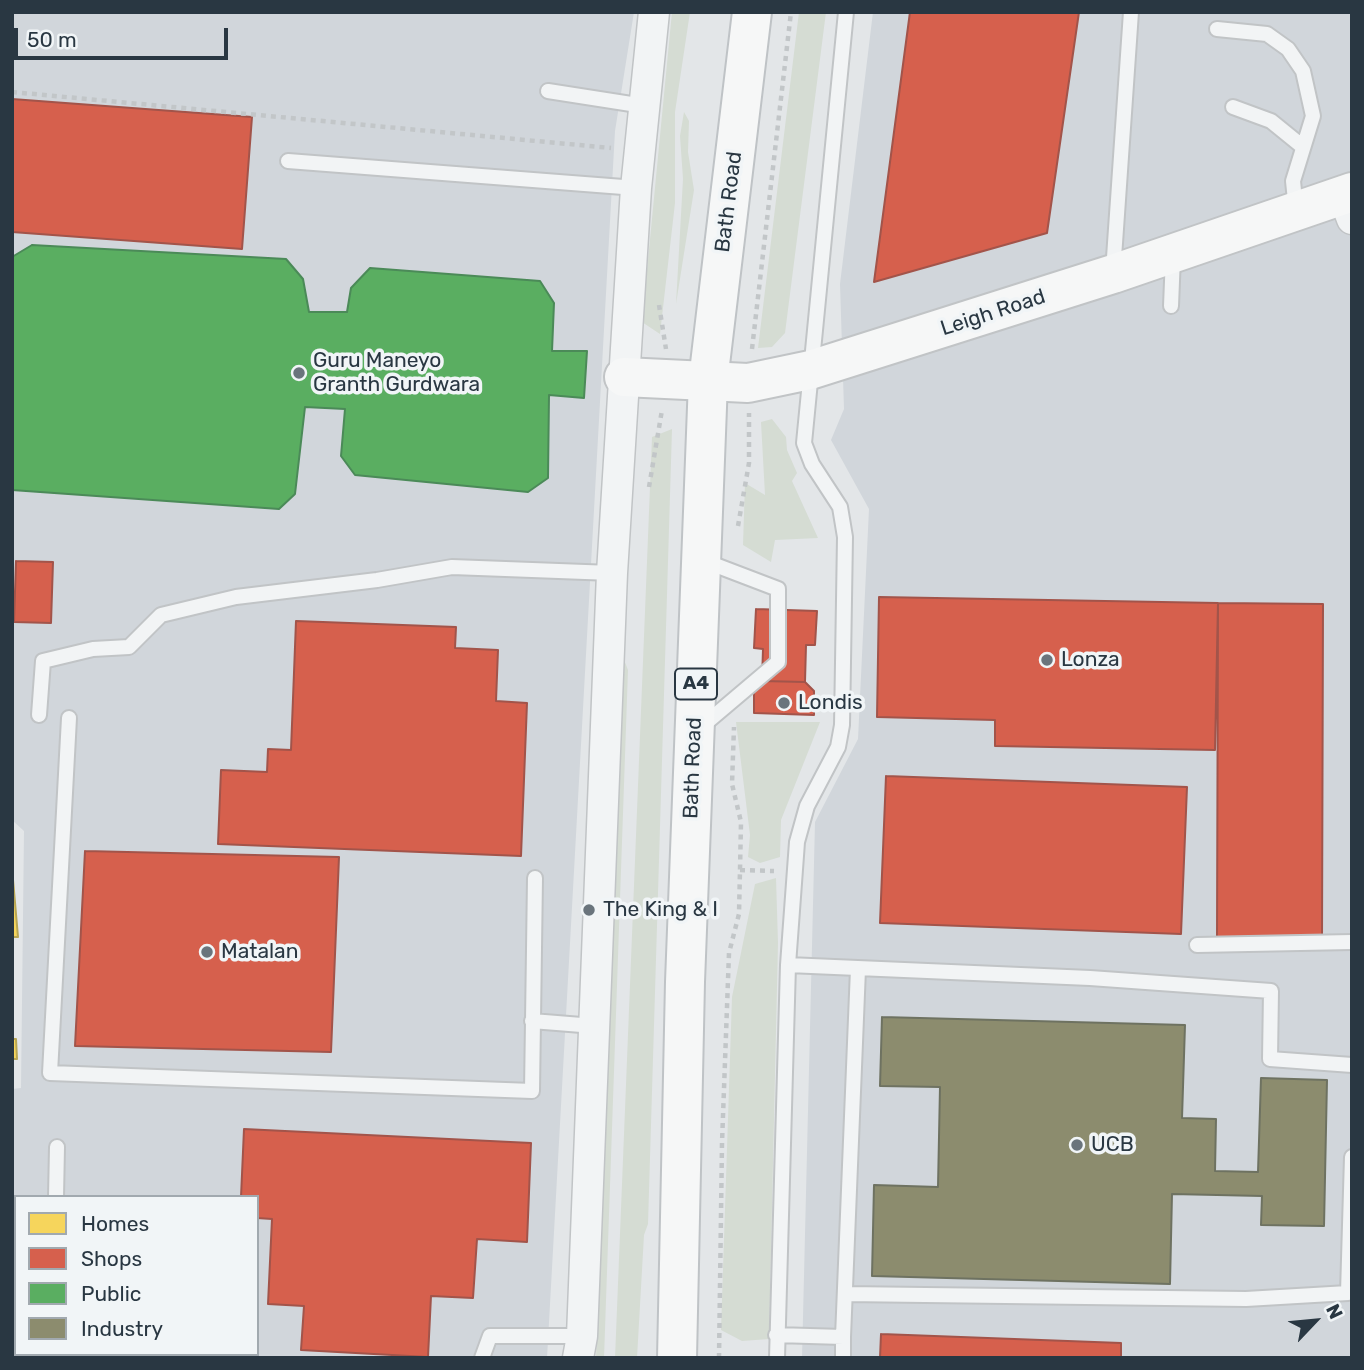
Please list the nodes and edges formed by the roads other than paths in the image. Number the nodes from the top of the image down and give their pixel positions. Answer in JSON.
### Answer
{"nodes":[{"id":1,"x":654,"y":12,"type":"edge"},
{"id":2,"x":752,"y":12,"type":"edge"},
{"id":3,"x":846,"y":12,"type":"edge"},
{"id":4,"x":1131,"y":12,"type":"edge"},
{"id":5,"x":1217,"y":29,"type":"dead end"},
{"id":6,"x":548,"y":91,"type":"dead end"},
{"id":7,"x":644,"y":106,"type":"junction"},
{"id":8,"x":1233,"y":107,"type":"dead end"},
{"id":9,"x":1303,"y":147,"type":"junction"},
{"id":10,"x":288,"y":161,"type":"dead end"},
{"id":11,"x":636,"y":188,"type":"junction"},
{"id":12,"x":1349,"y":202,"type":"edge"},
{"id":13,"x":1296,"y":211,"type":"junction"},
{"id":14,"x":1174,"y":251,"type":"junction"},
{"id":15,"x":1113,"y":274,"type":"junction"},
{"id":16,"x":1171,"y":306,"type":"dead end"},
{"id":17,"x":810,"y":370,"type":"junction"},
{"id":18,"x":624,"y":377,"type":"junction"},
{"id":19,"x":708,"y":381,"type":"junction"},
{"id":20,"x":701,"y":560,"type":"junction"},
{"id":21,"x":612,"y":573,"type":"junction"},
{"id":22,"x":39,"y":715,"type":"dead end"},
{"id":23,"x":69,"y":719,"type":"dead end"},
{"id":24,"x":694,"y":733,"type":"junction"},
{"id":25,"x":535,"y":878,"type":"dead end"},
{"id":26,"x":1352,"y":942,"type":"edge"},
{"id":27,"x":1197,"y":945,"type":"dead end"},
{"id":28,"x":788,"y":965,"type":"junction"},
{"id":29,"x":858,"y":968,"type":"junction"},
{"id":30,"x":532,"y":1021,"type":"junction"},
{"id":31,"x":594,"y":1026,"type":"junction"},
{"id":32,"x":1352,"y":1065,"type":"edge"},
{"id":33,"x":57,"y":1147,"type":"dead end"},
{"id":34,"x":1352,"y":1157,"type":"edge"},
{"id":35,"x":56,"y":1195,"type":"edge"},
{"id":36,"x":845,"y":1294,"type":"junction"},
{"id":37,"x":776,"y":1335,"type":"junction"},
{"id":38,"x":843,"y":1337,"type":"junction"},
{"id":39,"x":580,"y":1347,"type":"edge"},
{"id":40,"x":482,"y":1358,"type":"edge"},
{"id":41,"x":677,"y":1358,"type":"edge"},
{"id":42,"x":776,"y":1358,"type":"edge"},
{"id":43,"x":843,"y":1358,"type":"edge"}],
"edges":[{"from":1,"to":7,"type":"street"},
{"from":2,"to":19,"type":"main road","name":"Bath Road","number":"A4"},
{"from":3,"to":17,"type":"lane"},
{"from":4,"to":15,"type":"lane"},
{"from":5,"to":9,"type":"lane"},
{"from":6,"to":7,"type":"lane"},
{"from":7,"to":11,"type":"street"},
{"from":8,"to":9,"type":"lane"},
{"from":9,"to":13,"type":"lane"},
{"from":10,"to":11,"type":"lane"},
{"from":11,"to":18,"type":"street"},
{"from":12,"to":13,"type":"main road","name":"Leigh Road"},
{"from":13,"to":14,"type":"main road","name":"Leigh Road"},
{"from":14,"to":15,"type":"main road","name":"Leigh Road"},
{"from":14,"to":16,"type":"lane"},
{"from":15,"to":17,"type":"main road","name":"Leigh Road"},
{"from":17,"to":19,"type":"main road","name":"Leigh Road"},
{"from":17,"to":28,"type":"lane"},
{"from":18,"to":19,"type":"main road","name":"Leigh Road"},
{"from":18,"to":21,"type":"street"},
{"from":19,"to":20,"type":"main road","name":"Bath Road","number":"A4"},
{"from":20,"to":24,"type":"main road","name":"Bath Road","number":"A4"},
{"from":20,"to":24,"type":"lane"},
{"from":21,"to":22,"type":"lane"},
{"from":21,"to":31,"type":"street"},
{"from":23,"to":30,"type":"lane"},
{"from":24,"to":41,"type":"main road","name":"Bath Road","number":"A4"},
{"from":25,"to":30,"type":"lane"},
{"from":26,"to":27,"type":"lane"},
{"from":28,"to":29,"type":"lane"},
{"from":28,"to":37,"type":"lane"},
{"from":29,"to":32,"type":"lane"},
{"from":29,"to":36,"type":"lane"},
{"from":30,"to":31,"type":"lane"},
{"from":31,"to":39,"type":"street"},
{"from":33,"to":35,"type":"lane"},
{"from":34,"to":36,"type":"lane"},
{"from":36,"to":38,"type":"lane"},
{"from":37,"to":38,"type":"lane"},
{"from":37,"to":42,"type":"lane"},
{"from":38,"to":43,"type":"lane"},
{"from":39,"to":40,"type":"lane"}]}
